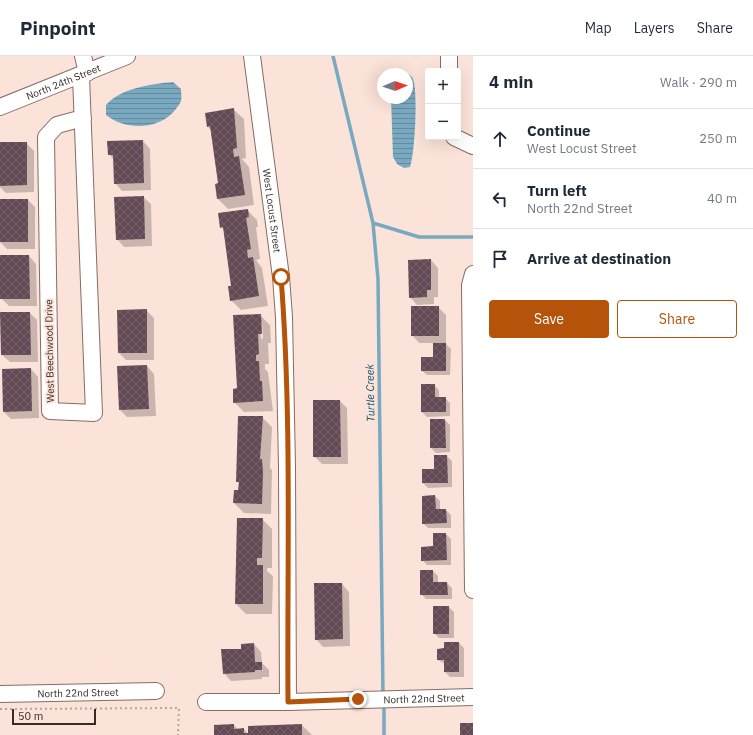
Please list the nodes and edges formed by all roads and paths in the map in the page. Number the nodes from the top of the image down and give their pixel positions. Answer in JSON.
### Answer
{"nodes":[{"id":1,"x":83,"y":56,"type":"edge"},
{"id":2,"x":127,"y":56,"type":"edge"},
{"id":3,"x":252,"y":56,"type":"edge"},
{"id":4,"x":449,"y":56,"type":"edge"},
{"id":5,"x":449,"y":68,"type":"edge"},
{"id":6,"x":84,"y":74,"type":"junction"},
{"id":7,"x":0,"y":107,"type":"edge"},
{"id":8,"x":83,"y":118,"type":"junction"},
{"id":9,"x":460,"y":140,"type":"edge"},
{"id":10,"x":473,"y":146,"type":"edge"},
{"id":11,"x":473,"y":274,"type":"edge"},
{"id":12,"x":473,"y":399,"type":"edge"},
{"id":13,"x":473,"y":550,"type":"edge"},
{"id":14,"x":473,"y":590,"type":"edge"},
{"id":15,"x":156,"y":692,"type":"dead end"},
{"id":16,"x":0,"y":694,"type":"edge"},
{"id":17,"x":473,"y":697,"type":"edge"},
{"id":18,"x":206,"y":702,"type":"dead end"},
{"id":19,"x":288,"y":702,"type":"junction"},
{"id":20,"x":0,"y":709,"type":"edge"},
{"id":21,"x":178,"y":735,"type":"edge"}],
"edges":[{"from":1,"to":6,"type":"street","name":"West Beechwood Drive"},
{"from":2,"to":6,"type":"street","name":"North 24th Street"},
{"from":3,"to":19,"type":"street","name":"West Locust Street"},
{"from":4,"to":5,"type":"street"},
{"from":6,"to":7,"type":"street","name":"North 24th Street"},
{"from":6,"to":8,"type":"street","name":"West Beechwood Drive"},
{"from":8,"to":8,"type":"street","name":"West Beechwood Drive"},
{"from":9,"to":10,"type":"street"},
{"from":11,"to":12,"type":"street"},
{"from":12,"to":13,"type":"street"},
{"from":13,"to":14,"type":"street"},
{"from":15,"to":16,"type":"street","name":"North 22nd Street"},
{"from":17,"to":19,"type":"street","name":"North 22nd Street"},
{"from":18,"to":19,"type":"street","name":"North 22nd Street"},
{"from":20,"to":21,"type":"path"}]}
